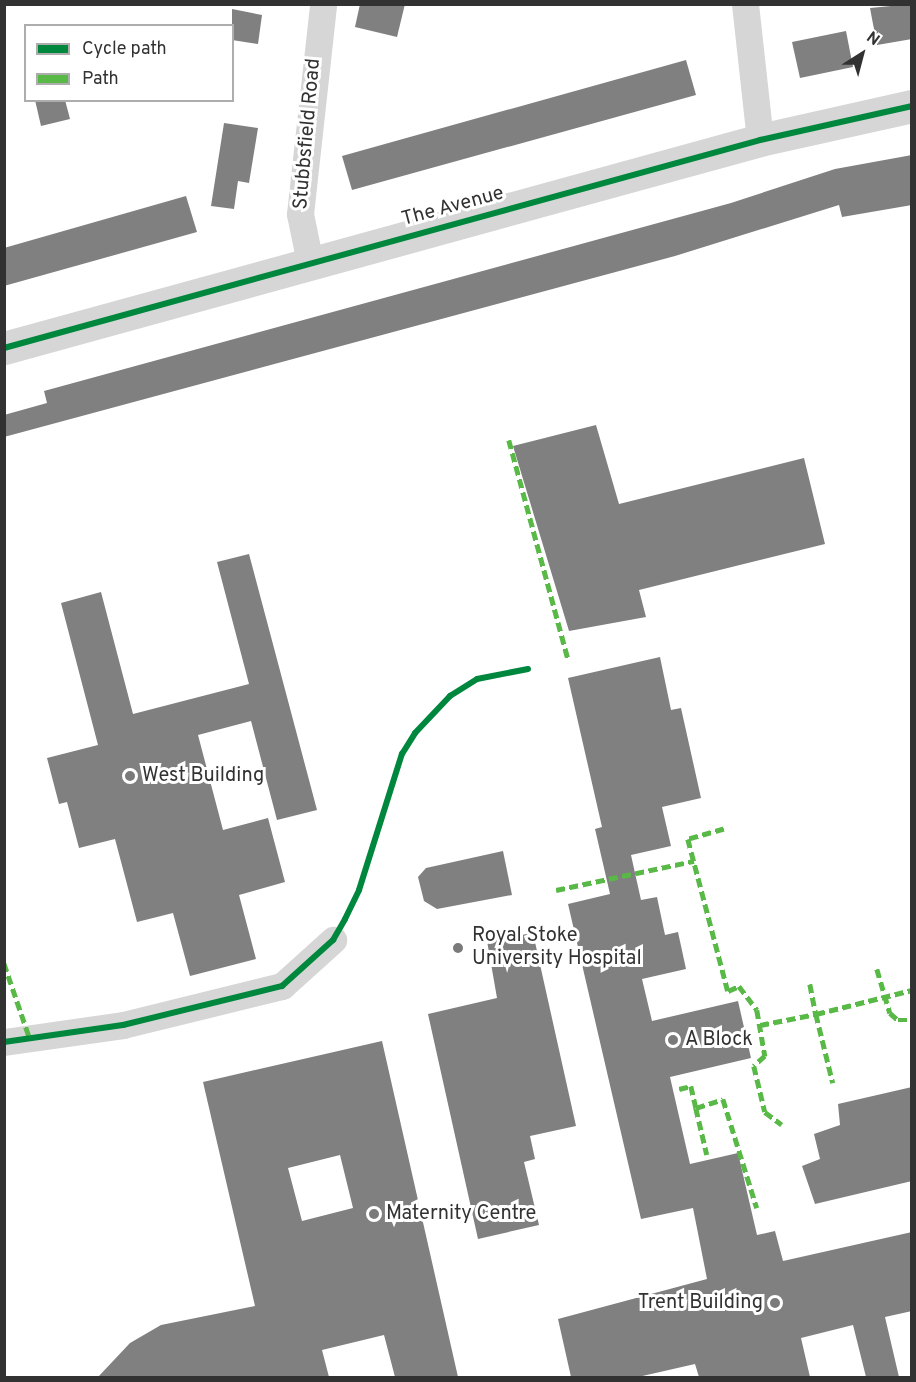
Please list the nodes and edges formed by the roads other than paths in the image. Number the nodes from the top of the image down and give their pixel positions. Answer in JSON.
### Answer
{"nodes":[{"id":1,"x":323,"y":4,"type":"edge"},
{"id":2,"x":745,"y":4,"type":"edge"},
{"id":3,"x":912,"y":106,"type":"edge"},
{"id":4,"x":760,"y":140,"type":"junction"},
{"id":5,"x":310,"y":263,"type":"junction"},
{"id":6,"x":4,"y":348,"type":"edge"},
{"id":7,"x":333,"y":940,"type":"dead end"},
{"id":8,"x":4,"y":1042,"type":"edge"}],
"edges":[{"from":1,"to":5,"type":"street","name":"Stubbsfield Road"},
{"from":2,"to":4,"type":"street"},
{"from":3,"to":4,"type":"street","name":"The Avenue"},
{"from":4,"to":5,"type":"street","name":"The Avenue"},
{"from":5,"to":6,"type":"street","name":"The Avenue"},
{"from":7,"to":8,"type":"street"}]}
